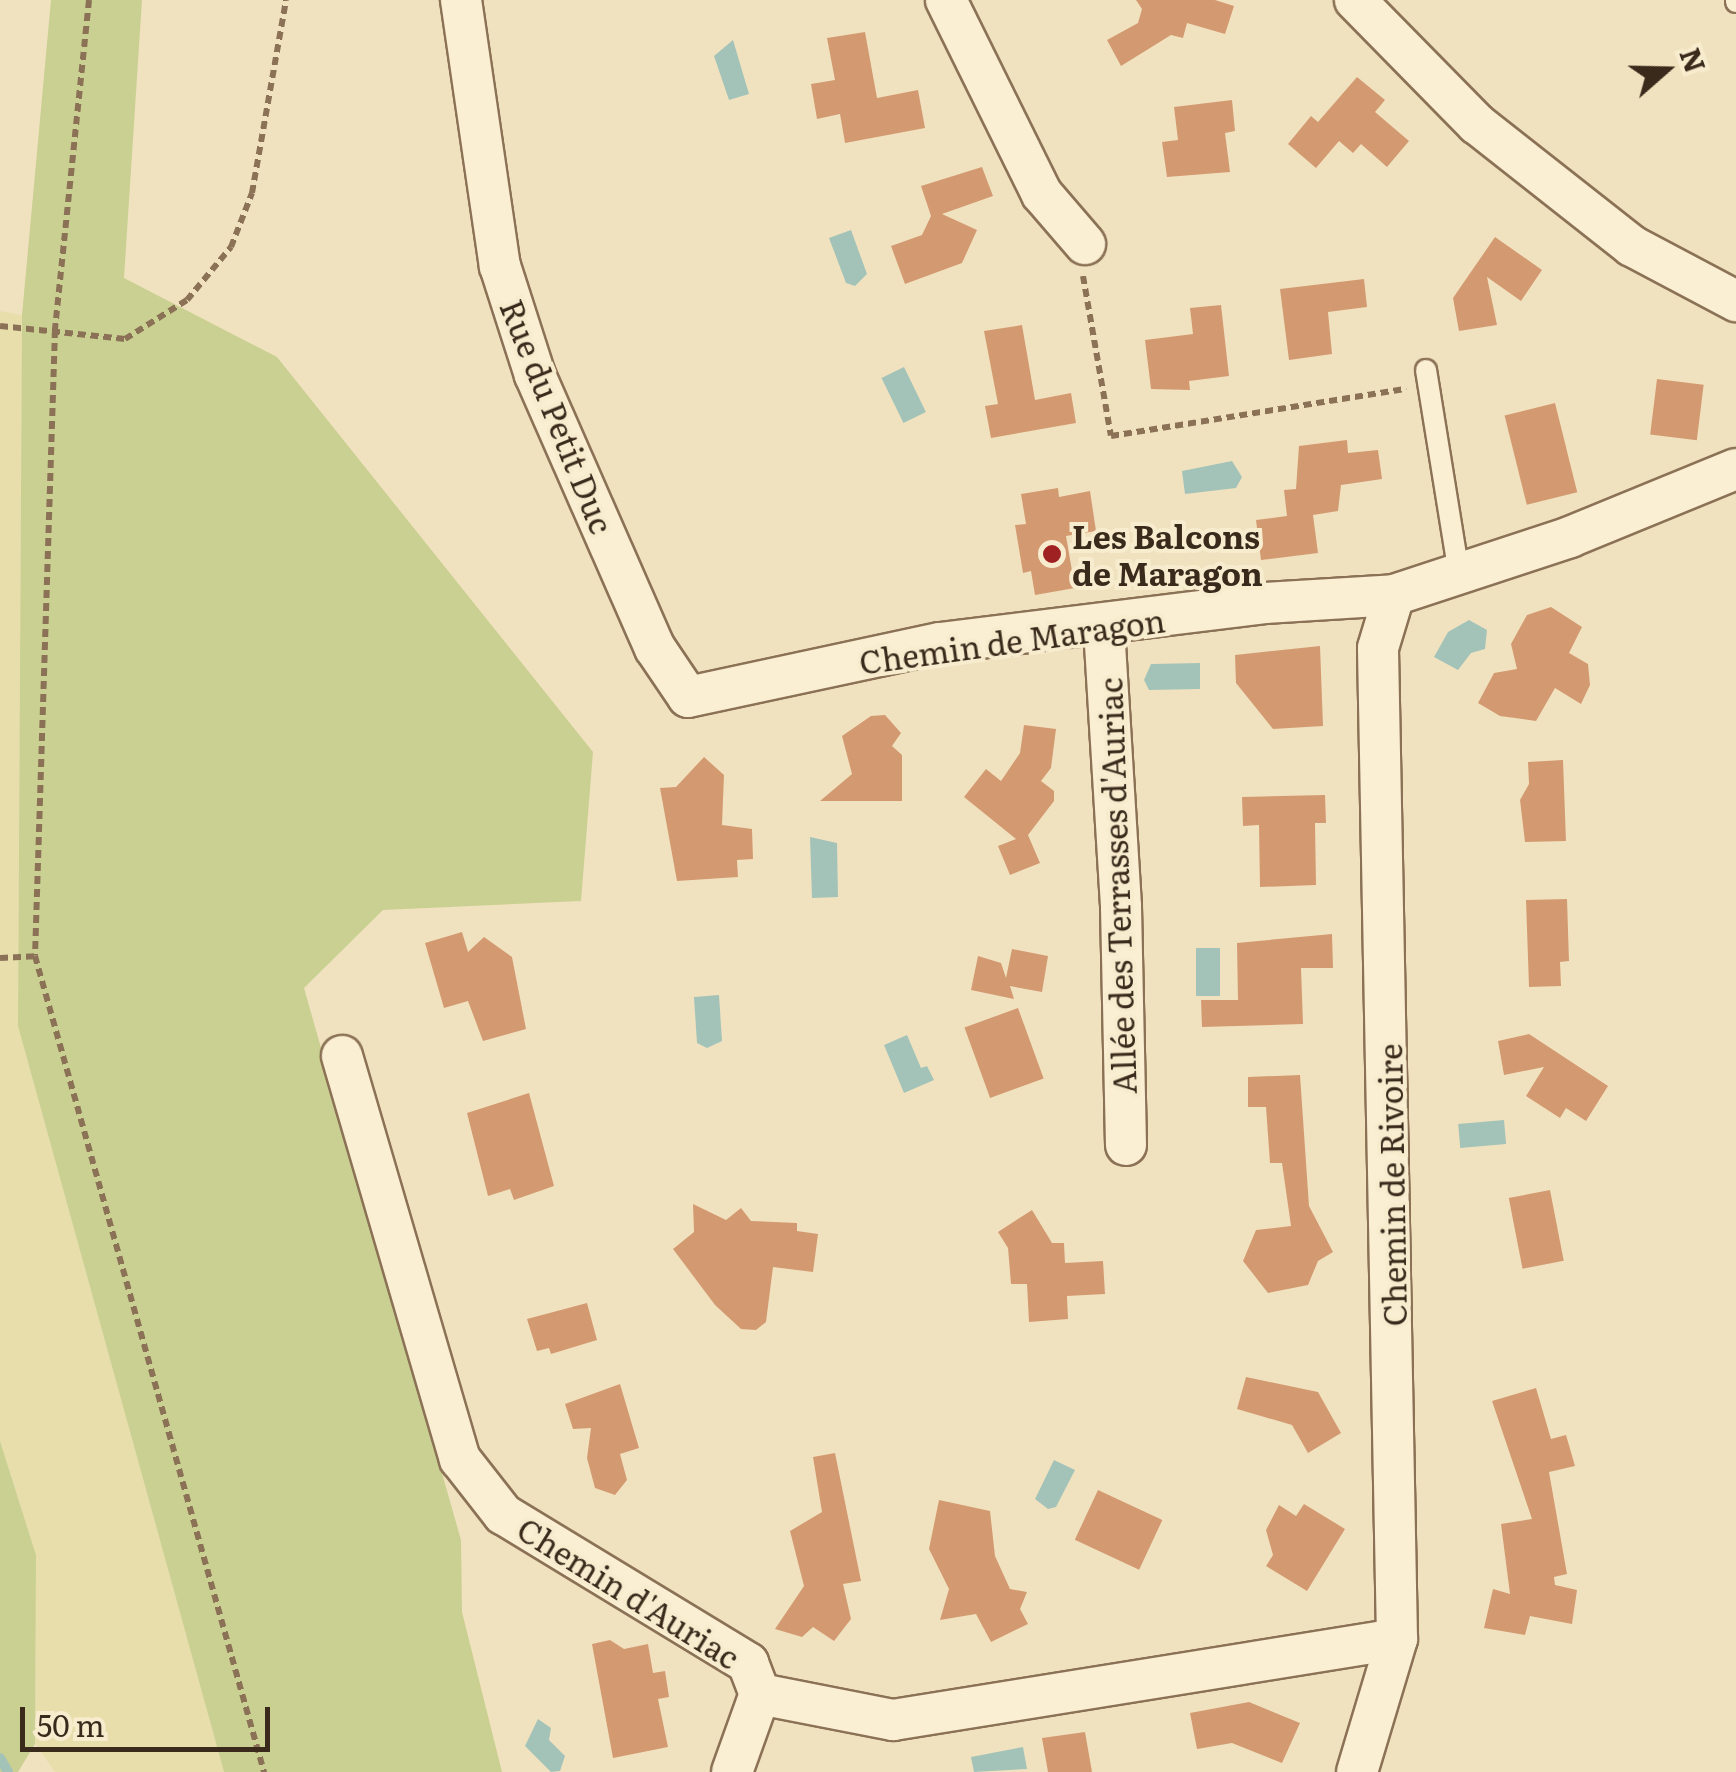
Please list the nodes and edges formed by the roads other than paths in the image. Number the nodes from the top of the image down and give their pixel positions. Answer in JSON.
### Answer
{"nodes":[{"id":1,"x":461,"y":0,"type":"edge"},
{"id":2,"x":946,"y":0,"type":"edge"},
{"id":3,"x":1355,"y":0,"type":"edge"},
{"id":4,"x":1085,"y":244,"type":"road end"},
{"id":5,"x":1736,"y":301,"type":"edge"},
{"id":6,"x":1426,"y":378,"type":"road end"},
{"id":7,"x":1736,"y":469,"type":"edge"},
{"id":8,"x":1459,"y":574,"type":"junction"},
{"id":9,"x":1394,"y":595,"type":"junction"},
{"id":10,"x":1104,"y":628,"type":"junction"},
{"id":11,"x":688,"y":697,"type":"joint"},
{"id":12,"x":342,"y":1056,"type":"dead end"},
{"id":13,"x":1126,"y":1145,"type":"dead end"},
{"id":14,"x":1397,"y":1639,"type":"junction"},
{"id":15,"x":760,"y":1694,"type":"junction"},
{"id":16,"x":732,"y":1772,"type":"edge"},
{"id":17,"x":1357,"y":1772,"type":"edge"}],
"edges":[{"from":1,"to":11,"type":"street","name":"Rue du Petit Duc"},
{"from":2,"to":4,"type":"street"},
{"from":3,"to":5,"type":"street"},
{"from":6,"to":8,"type":"lane"},
{"from":7,"to":8,"type":"street","name":"Chemin de Maragon"},
{"from":8,"to":9,"type":"street","name":"Chemin de Maragon"},
{"from":9,"to":10,"type":"street","name":"Chemin de Maragon"},
{"from":9,"to":14,"type":"street","name":"Chemin de Rivoire"},
{"from":10,"to":11,"type":"street","name":"Chemin de Maragon"},
{"from":10,"to":13,"type":"street","name":"Allée des Terrasses d'Auriac"},
{"from":12,"to":15,"type":"street","name":"Chemin d'Auriac"},
{"from":14,"to":15,"type":"street","name":"Chemin d'Auriac"},
{"from":14,"to":17,"type":"street","name":"Chemin de Rivoire"},
{"from":15,"to":16,"type":"street"}]}
